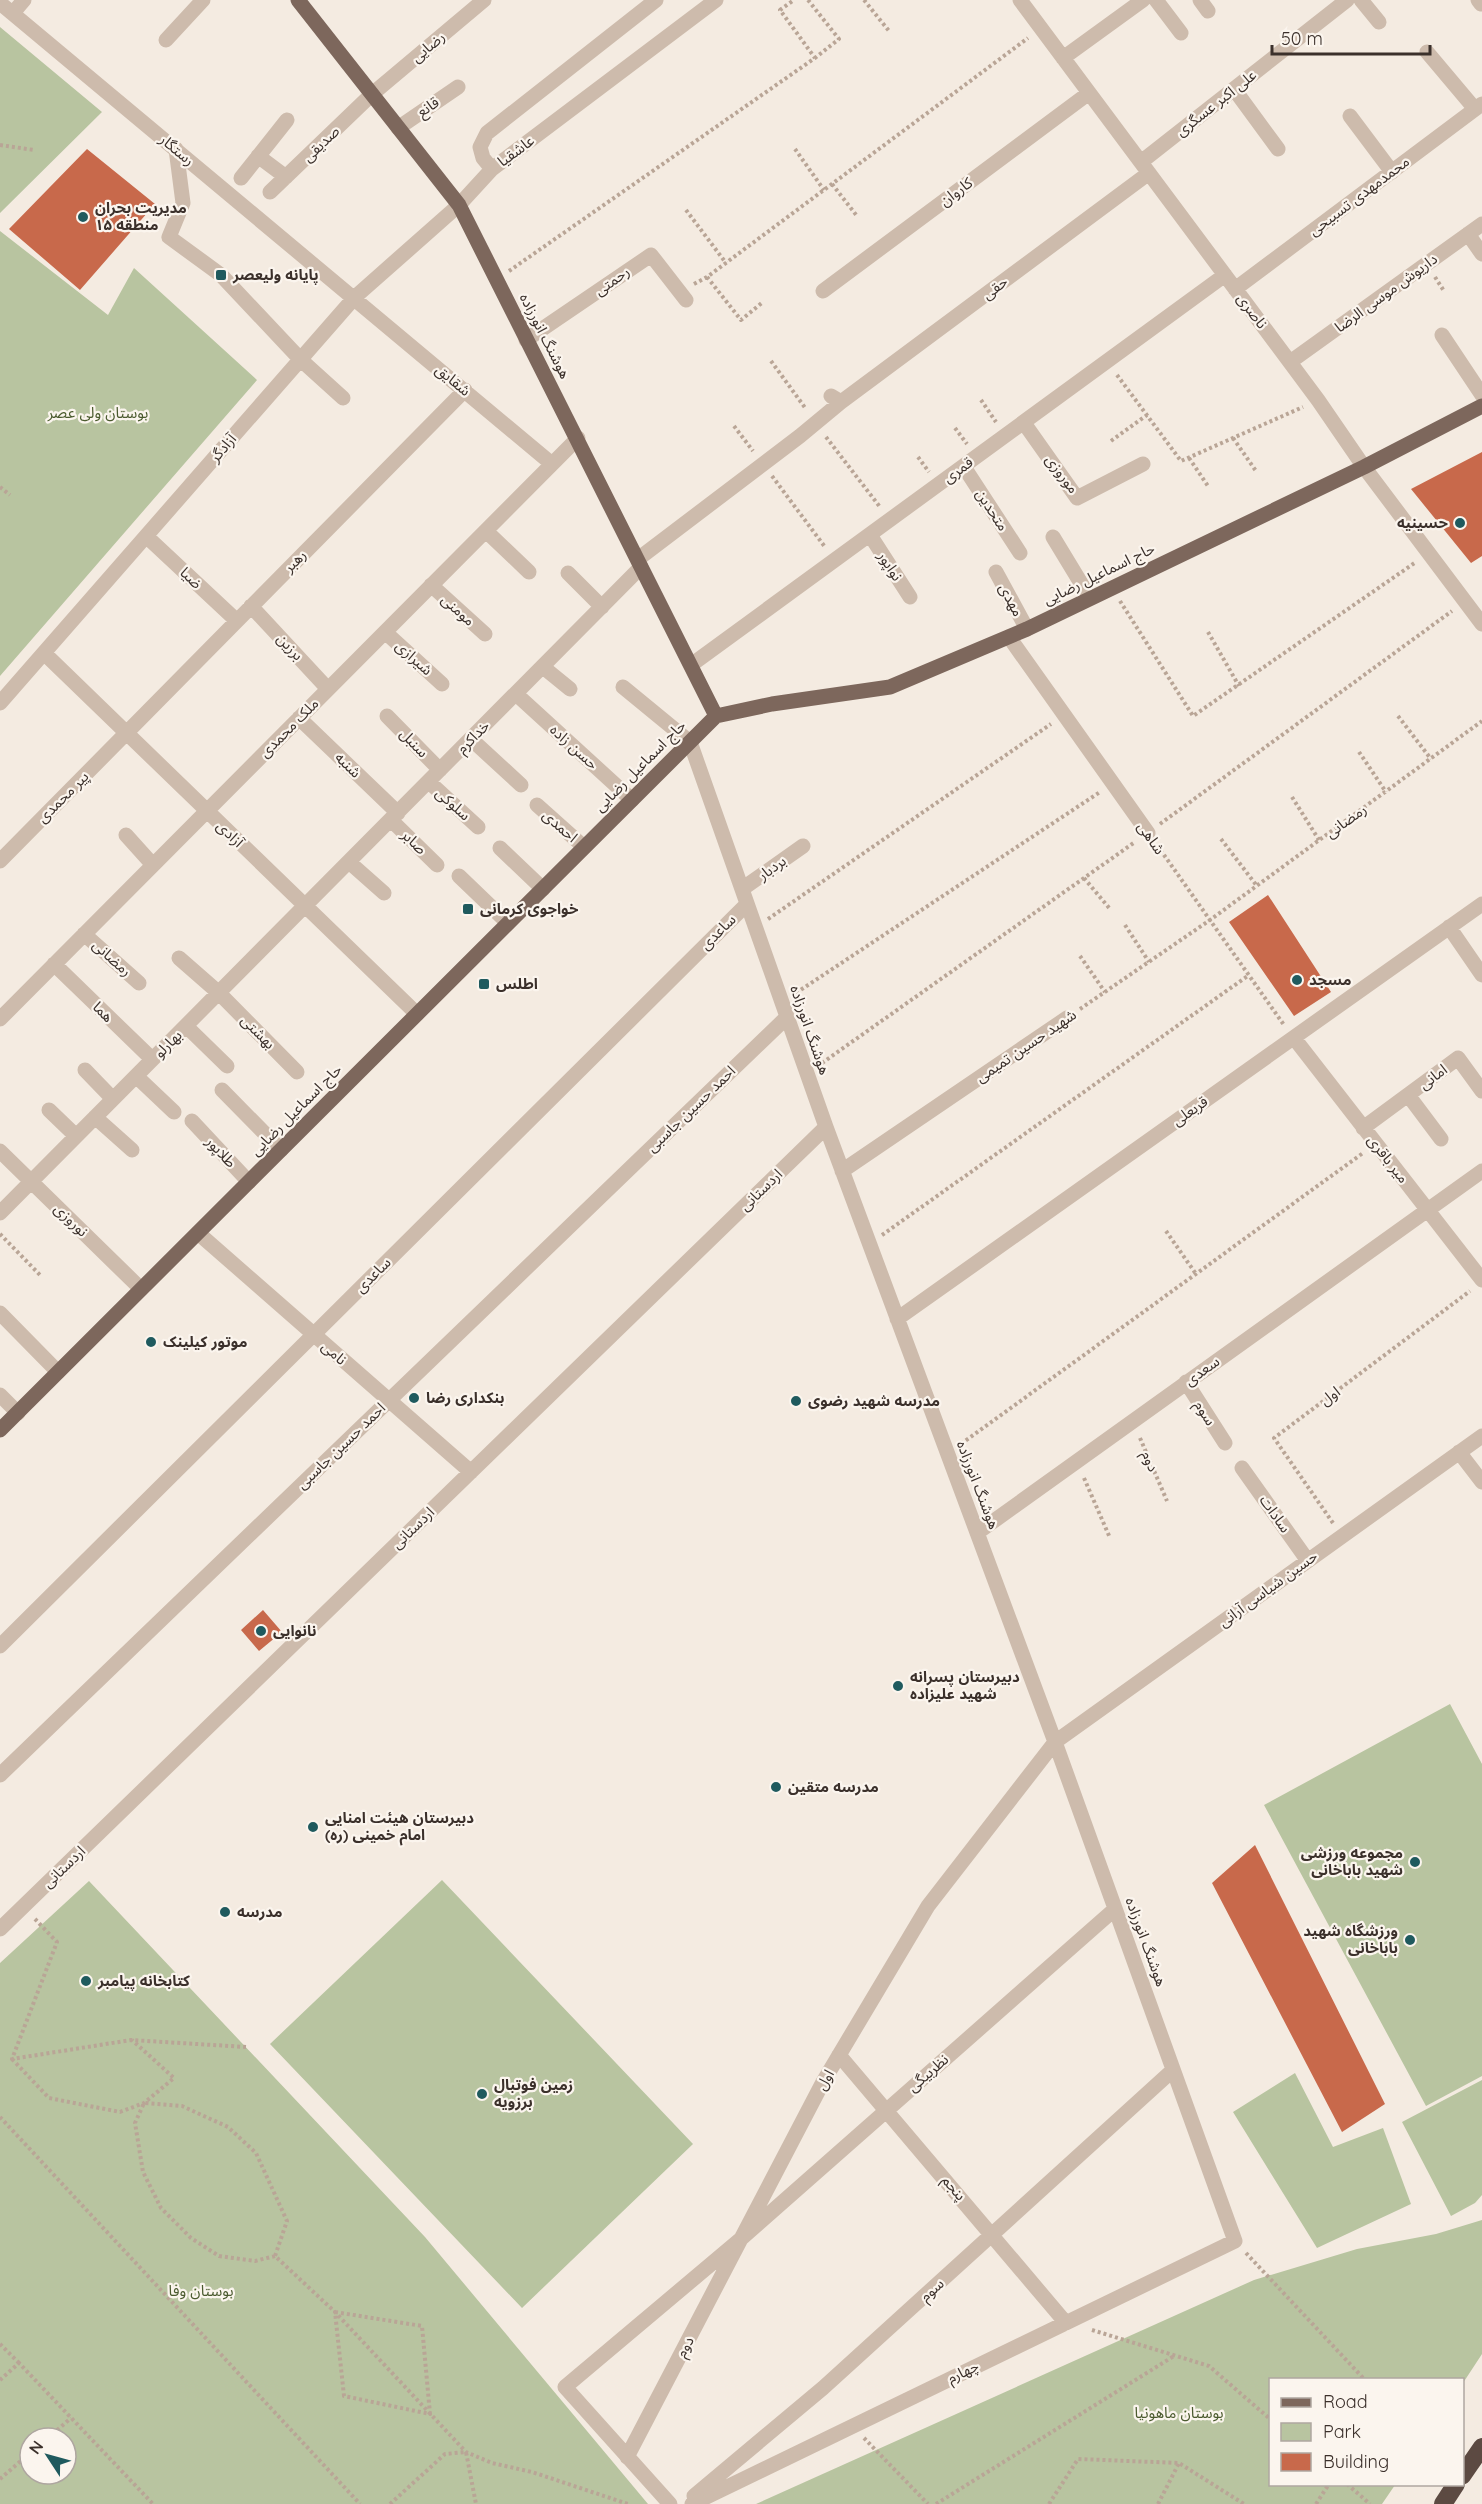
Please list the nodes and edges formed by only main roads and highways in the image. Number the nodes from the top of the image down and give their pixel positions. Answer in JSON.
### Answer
{"nodes":[{"id":1,"x":298,"y":0,"type":"edge"},
{"id":2,"x":1482,"y":406,"type":"edge"},
{"id":3,"x":716,"y":716,"type":"junction"},
{"id":4,"x":0,"y":1430,"type":"edge"},
{"id":5,"x":1482,"y":2447,"type":"edge"},
{"id":6,"x":1464,"y":2473,"type":"edge"},
{"id":7,"x":1455,"y":2486,"type":"edge"},
{"id":8,"x":1443,"y":2504,"type":"edge"}],
"edges":[{"from":1,"to":3,"type":"main road","name":"هوشنگ انورزاده"},
{"from":2,"to":3,"type":"main road","name":"حاج اسماعیل رضایی"},
{"from":3,"to":4,"type":"main road","name":"حاج اسماعیل رضایی"},
{"from":5,"to":6,"type":"highway"},
{"from":7,"to":8,"type":"highway"}]}
